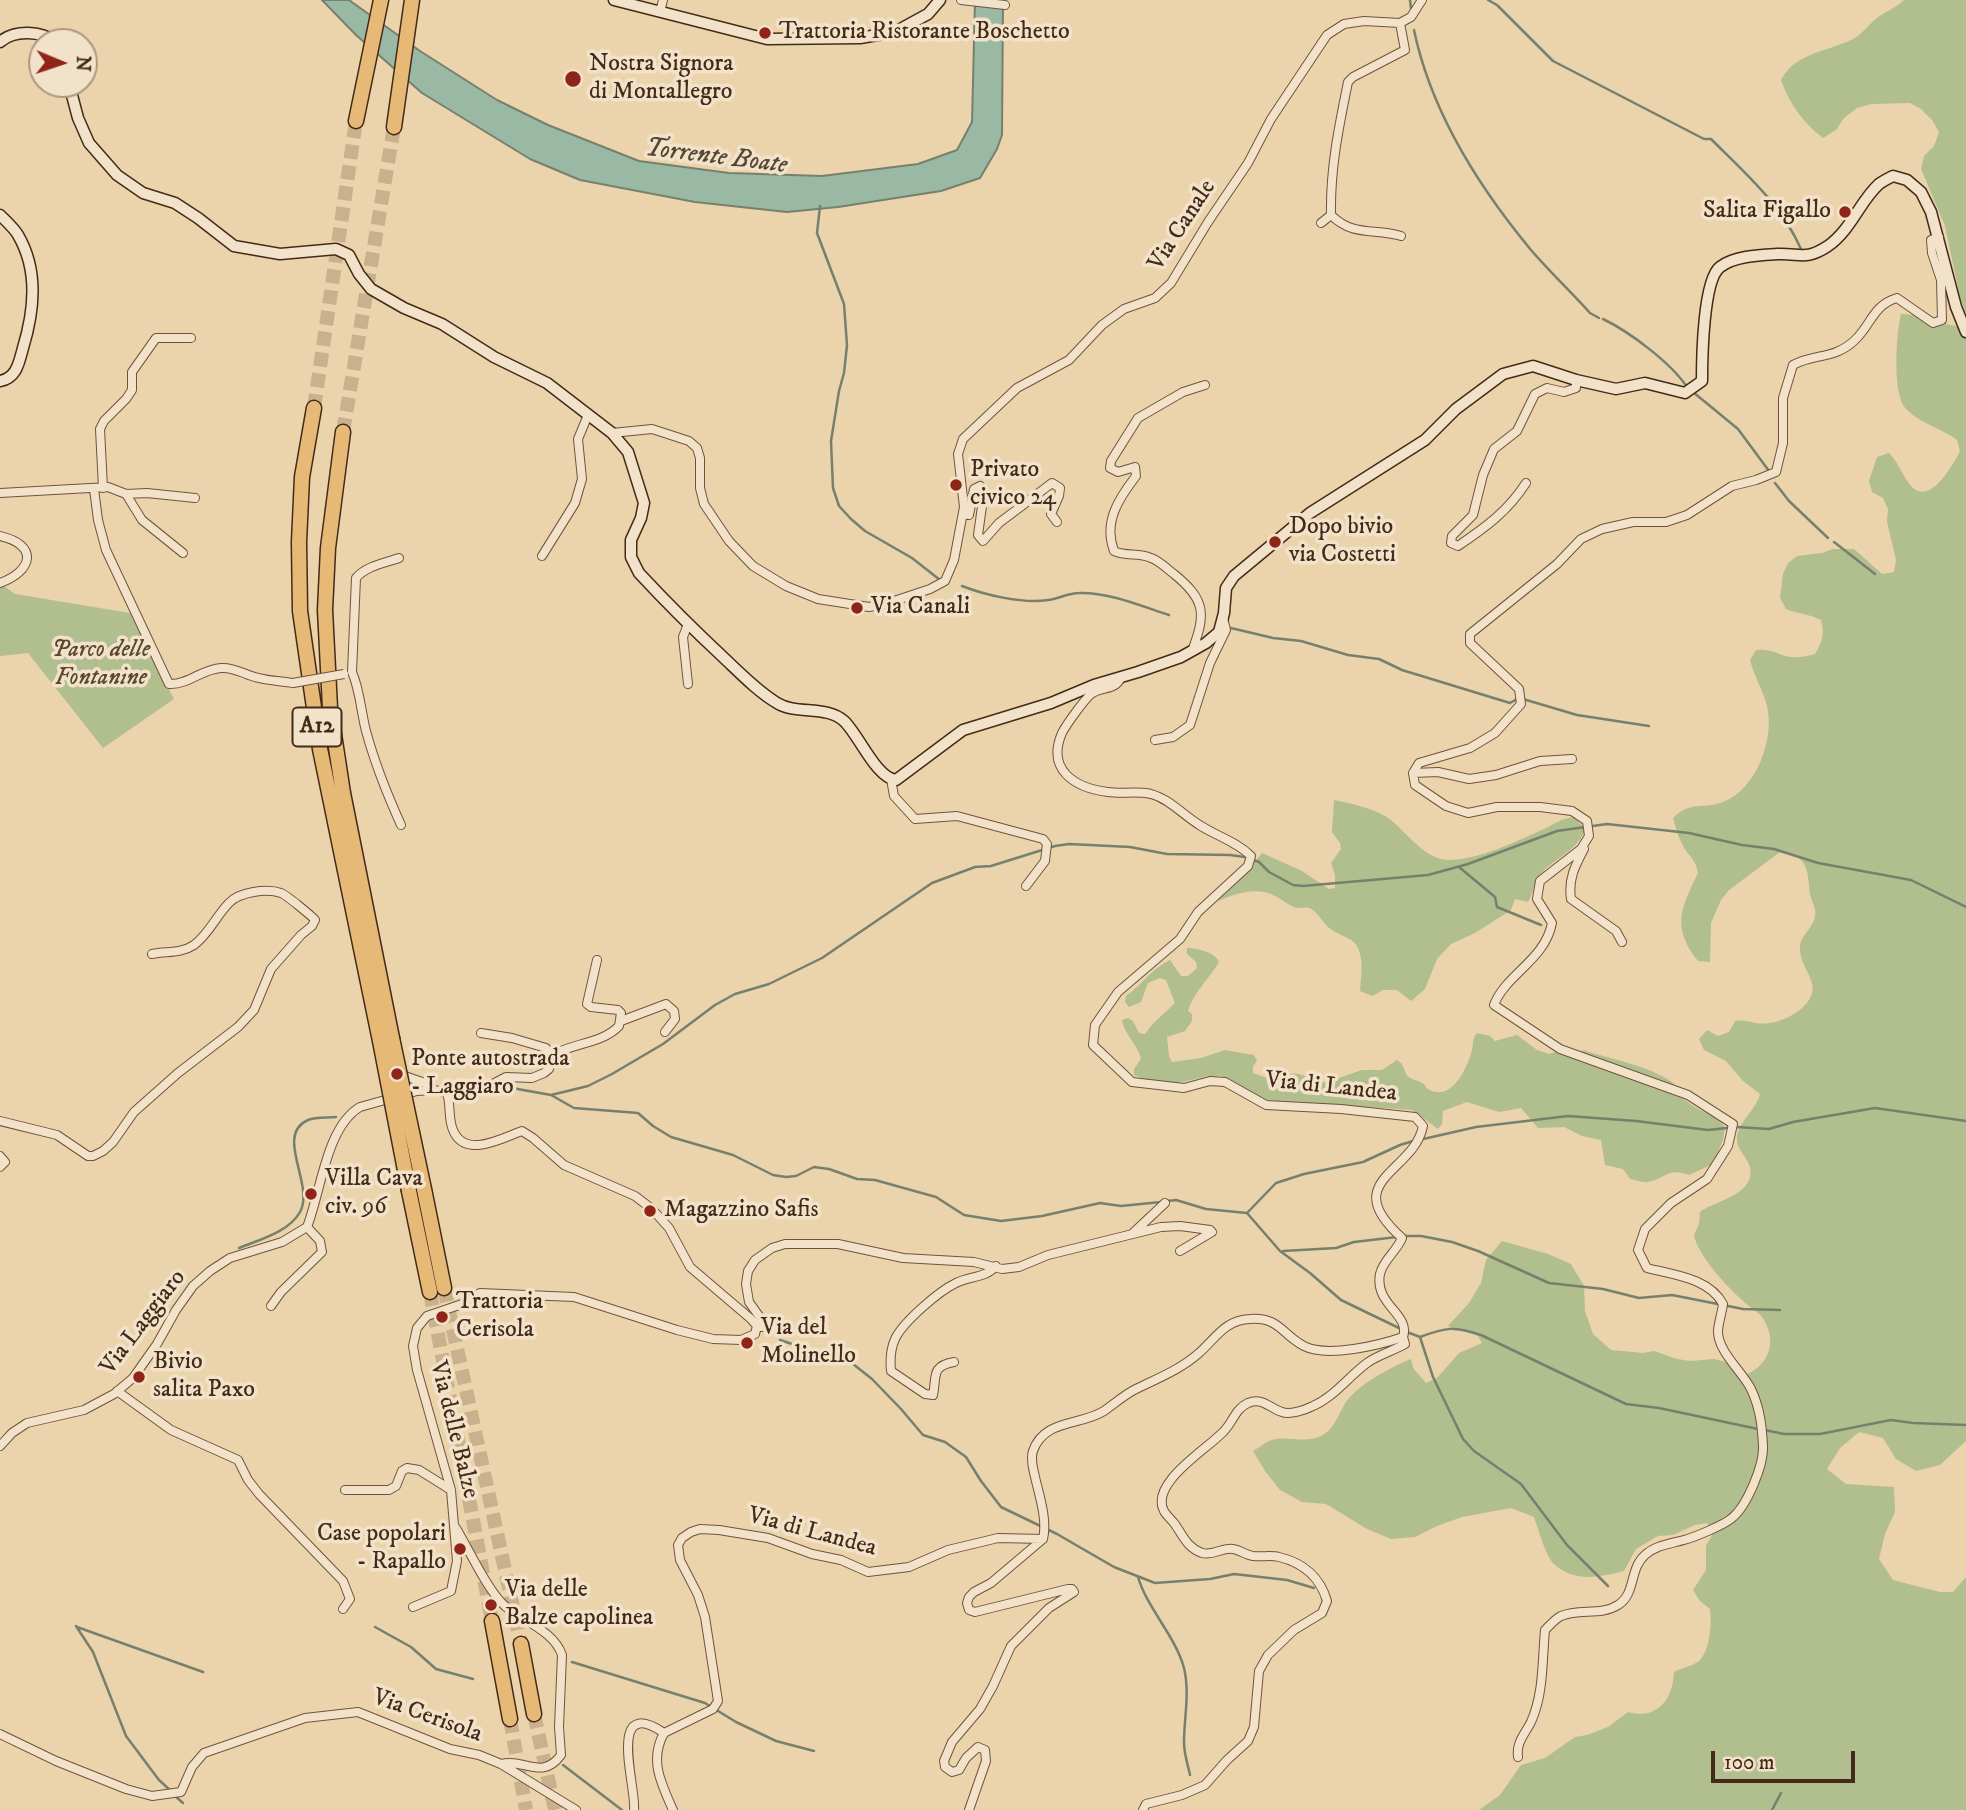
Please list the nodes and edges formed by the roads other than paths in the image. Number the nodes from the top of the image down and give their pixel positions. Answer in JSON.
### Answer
{"nodes":[{"id":1,"x":412,"y":0,"type":"edge"},
{"id":2,"x":614,"y":0,"type":"edge"},
{"id":3,"x":663,"y":0,"type":"edge"},
{"id":4,"x":940,"y":0,"type":"edge"},
{"id":5,"x":961,"y":0,"type":"edge"},
{"id":6,"x":1422,"y":0,"type":"edge"},
{"id":7,"x":380,"y":2,"type":"edge"},
{"id":8,"x":1005,"y":5,"type":"dead end"},
{"id":9,"x":660,"y":12,"type":"junction"},
{"id":10,"x":1400,"y":23,"type":"junction"},
{"id":11,"x":28,"y":34,"type":"edge"},
{"id":12,"x":0,"y":43,"type":"edge"},
{"id":13,"x":73,"y":98,"type":"edge"},
{"id":14,"x":356,"y":121,"type":"tunnel mouth"},
{"id":15,"x":394,"y":127,"type":"tunnel mouth"},
{"id":16,"x":0,"y":215,"type":"edge"},
{"id":17,"x":1331,"y":215,"type":"junction"},
{"id":18,"x":1321,"y":223,"type":"dead end"},
{"id":19,"x":1401,"y":236,"type":"dead end"},
{"id":20,"x":1938,"y":237,"type":"junction"},
{"id":21,"x":1966,"y":332,"type":"edge"},
{"id":22,"x":191,"y":338,"type":"dead end"},
{"id":23,"x":1576,"y":380,"type":"junction"},
{"id":24,"x":0,"y":382,"type":"edge"},
{"id":25,"x":1205,"y":385,"type":"dead end"},
{"id":26,"x":314,"y":408,"type":"tunnel mouth"},
{"id":27,"x":588,"y":415,"type":"junction"},
{"id":28,"x":343,"y":432,"type":"tunnel mouth"},
{"id":29,"x":612,"y":433,"type":"junction"},
{"id":30,"x":1526,"y":483,"type":"dead end"},
{"id":31,"x":98,"y":488,"type":"junction"},
{"id":32,"x":0,"y":493,"type":"edge"},
{"id":33,"x":126,"y":494,"type":"junction"},
{"id":34,"x":195,"y":498,"type":"dead end"},
{"id":35,"x":962,"y":514,"type":"junction"},
{"id":36,"x":1057,"y":522,"type":"dead end"},
{"id":37,"x":0,"y":536,"type":"edge"},
{"id":38,"x":183,"y":553,"type":"dead end"},
{"id":39,"x":542,"y":556,"type":"dead end"},
{"id":40,"x":399,"y":558,"type":"dead end"},
{"id":41,"x":0,"y":583,"type":"edge"},
{"id":42,"x":1223,"y":618,"type":"junction"},
{"id":43,"x":688,"y":624,"type":"junction"},
{"id":44,"x":1192,"y":651,"type":"junction"},
{"id":45,"x":348,"y":673,"type":"junction"},
{"id":46,"x":1121,"y":677,"type":"junction"},
{"id":47,"x":688,"y":684,"type":"dead end"},
{"id":48,"x":1155,"y":740,"type":"dead end"},
{"id":49,"x":1572,"y":759,"type":"dead end"},
{"id":50,"x":1413,"y":773,"type":"junction"},
{"id":51,"x":891,"y":779,"type":"junction"},
{"id":52,"x":401,"y":825,"type":"dead end"},
{"id":53,"x":1585,"y":842,"type":"junction"},
{"id":54,"x":1027,"y":886,"type":"dead end"},
{"id":55,"x":1622,"y":942,"type":"dead end"},
{"id":56,"x":152,"y":954,"type":"dead end"},
{"id":57,"x":597,"y":960,"type":"dead end"},
{"id":58,"x":621,"y":1021,"type":"junction"},
{"id":59,"x":481,"y":1032,"type":"dead end"},
{"id":60,"x":665,"y":1032,"type":"dead end"},
{"id":61,"x":386,"y":1040,"type":"junction"},
{"id":62,"x":551,"y":1056,"type":"junction"},
{"id":63,"x":373,"y":1064,"type":"dead end"},
{"id":64,"x":433,"y":1090,"type":"junction"},
{"id":65,"x":447,"y":1093,"type":"junction"},
{"id":66,"x":0,"y":1121,"type":"edge"},
{"id":67,"x":0,"y":1156,"type":"edge"},
{"id":68,"x":0,"y":1167,"type":"edge"},
{"id":69,"x":1165,"y":1203,"type":"dead end"},
{"id":70,"x":307,"y":1227,"type":"junction"},
{"id":71,"x":1132,"y":1235,"type":"junction"},
{"id":72,"x":1180,"y":1251,"type":"dead end"},
{"id":73,"x":996,"y":1266,"type":"junction"},
{"id":74,"x":437,"y":1290,"type":"tunnel mouth"},
{"id":75,"x":271,"y":1306,"type":"dead end"},
{"id":76,"x":757,"y":1326,"type":"junction"},
{"id":77,"x":1403,"y":1337,"type":"junction"},
{"id":78,"x":954,"y":1362,"type":"dead end"},
{"id":79,"x":117,"y":1391,"type":"junction"},
{"id":80,"x":0,"y":1446,"type":"edge"},
{"id":81,"x":345,"y":1490,"type":"dead end"},
{"id":82,"x":451,"y":1490,"type":"junction"},
{"id":83,"x":455,"y":1526,"type":"junction"},
{"id":84,"x":1043,"y":1539,"type":"junction"},
{"id":85,"x":413,"y":1606,"type":"dead end"},
{"id":86,"x":343,"y":1609,"type":"dead end"},
{"id":87,"x":492,"y":1621,"type":"tunnel mouth"},
{"id":88,"x":521,"y":1644,"type":"tunnel mouth"},
{"id":89,"x":534,"y":1714,"type":"tunnel mouth"},
{"id":90,"x":510,"y":1719,"type":"tunnel mouth"},
{"id":91,"x":664,"y":1733,"type":"junction"},
{"id":92,"x":0,"y":1734,"type":"edge"},
{"id":93,"x":1518,"y":1757,"type":"dead end"},
{"id":94,"x":501,"y":1764,"type":"junction"},
{"id":95,"x":576,"y":1810,"type":"edge"},
{"id":96,"x":634,"y":1810,"type":"edge"},
{"id":97,"x":673,"y":1810,"type":"edge"},
{"id":98,"x":969,"y":1810,"type":"edge"},
{"id":99,"x":1143,"y":1810,"type":"edge"}],
"edges":[{"from":1,"to":15,"type":"highway"},
{"from":2,"to":9,"type":"street"},
{"from":3,"to":9,"type":"street"},
{"from":4,"to":9,"type":"street"},
{"from":5,"to":8,"type":"street"},
{"from":6,"to":10,"type":"street"},
{"from":7,"to":14,"type":"highway"},
{"from":10,"to":17,"type":"street"},
{"from":10,"to":35,"type":"street","name":"Via Canale"},
{"from":11,"to":12,"type":"street"},
{"from":13,"to":27,"type":"street"},
{"from":16,"to":24,"type":"street"},
{"from":17,"to":18,"type":"street"},
{"from":17,"to":19,"type":"street"},
{"from":20,"to":21,"type":"street"},
{"from":20,"to":23,"type":"street"},
{"from":20,"to":50,"type":"street"},
{"from":22,"to":31,"type":"street"},
{"from":23,"to":30,"type":"street"},
{"from":23,"to":42,"type":"street"},
{"from":25,"to":44,"type":"street"},
{"from":26,"to":61,"type":"highway","number":"A12"},
{"from":27,"to":29,"type":"street"},
{"from":27,"to":39,"type":"street"},
{"from":28,"to":61,"type":"highway","number":"A12"},
{"from":29,"to":35,"type":"street","name":"Via Canale"},
{"from":29,"to":43,"type":"street"},
{"from":31,"to":32,"type":"street"},
{"from":31,"to":33,"type":"street"},
{"from":31,"to":45,"type":"street","bridge":true},
{"from":33,"to":34,"type":"street"},
{"from":33,"to":38,"type":"street"},
{"from":35,"to":36,"type":"street"},
{"from":37,"to":41,"type":"street"},
{"from":40,"to":45,"type":"street"},
{"from":42,"to":44,"type":"street"},
{"from":42,"to":48,"type":"street"},
{"from":43,"to":47,"type":"street"},
{"from":43,"to":51,"type":"street"},
{"from":44,"to":46,"type":"street"},
{"from":45,"to":52,"type":"street"},
{"from":46,"to":51,"type":"street"},
{"from":46,"to":77,"type":"street","name":"Via di Landea"},
{"from":49,"to":50,"type":"street"},
{"from":50,"to":53,"type":"street"},
{"from":51,"to":54,"type":"street"},
{"from":53,"to":55,"type":"street"},
{"from":53,"to":93,"type":"street"},
{"from":56,"to":66,"type":"street"},
{"from":57,"to":58,"type":"street"},
{"from":58,"to":60,"type":"street"},
{"from":58,"to":62,"type":"street"},
{"from":59,"to":62,"type":"street"},
{"from":61,"to":74,"type":"highway","number":"A12","bridge":true},
{"from":62,"to":65,"type":"street"},
{"from":63,"to":64,"type":"street"},
{"from":64,"to":65,"type":"street"},
{"from":64,"to":70,"type":"street"},
{"from":65,"to":76,"type":"street"},
{"from":67,"to":68,"type":"street"},
{"from":69,"to":71,"type":"street"},
{"from":70,"to":75,"type":"street"},
{"from":70,"to":79,"type":"street","name":"Via Laggiaro"},
{"from":71,"to":72,"type":"street"},
{"from":71,"to":73,"type":"street"},
{"from":73,"to":76,"type":"street"},
{"from":73,"to":78,"type":"street"},
{"from":76,"to":82,"type":"street","name":"Via delle Balze"},
{"from":77,"to":84,"type":"street"},
{"from":77,"to":99,"type":"street"},
{"from":79,"to":80,"type":"street","name":"Via Laggiaro"},
{"from":79,"to":86,"type":"street"},
{"from":81,"to":82,"type":"street"},
{"from":82,"to":83,"type":"street","name":"Via delle Balze"},
{"from":83,"to":85,"type":"street"},
{"from":83,"to":94,"type":"street","name":"Via delle Balze"},
{"from":84,"to":91,"type":"street","name":"Via di Landea"},
{"from":84,"to":98,"type":"street"},
{"from":87,"to":90,"type":"highway"},
{"from":88,"to":89,"type":"highway"},
{"from":91,"to":96,"type":"street"},
{"from":91,"to":97,"type":"street"},
{"from":92,"to":94,"type":"street","name":"Via Cerisola"},
{"from":94,"to":95,"type":"street","name":"Via Cerisola"}]}
